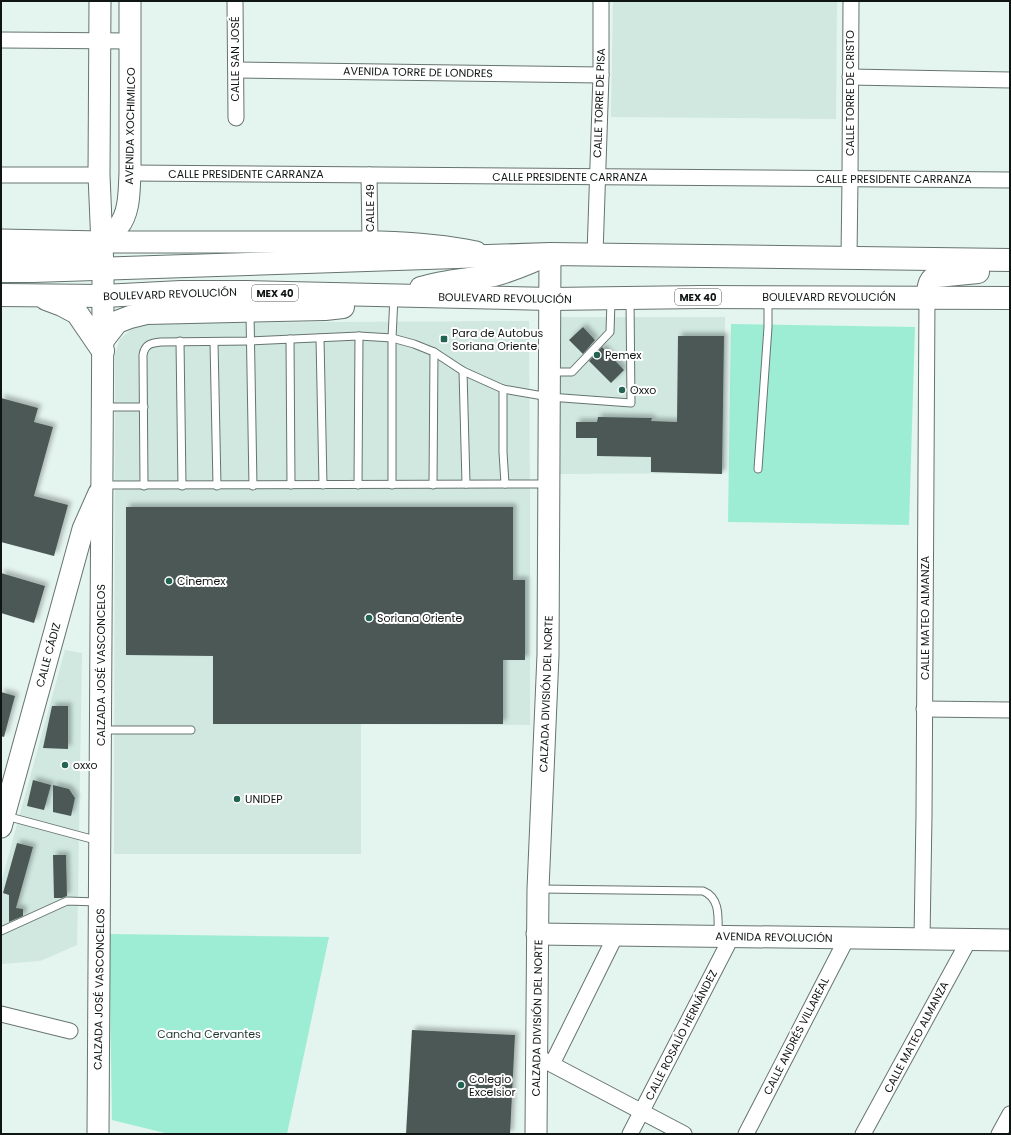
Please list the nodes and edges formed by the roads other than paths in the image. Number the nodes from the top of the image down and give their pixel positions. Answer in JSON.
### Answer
{"nodes":[{"id":1,"x":100,"y":1,"type":"edge"},
{"id":2,"x":130,"y":1,"type":"edge"},
{"id":3,"x":235,"y":1,"type":"edge"},
{"id":4,"x":602,"y":1,"type":"edge"},
{"id":5,"x":851,"y":1,"type":"edge"},
{"id":6,"x":1,"y":40,"type":"edge"},
{"id":7,"x":100,"y":41,"type":"junction"},
{"id":8,"x":130,"y":41,"type":"junction"},
{"id":9,"x":236,"y":70,"type":"junction"},
{"id":10,"x":601,"y":75,"type":"junction"},
{"id":11,"x":850,"y":77,"type":"junction"},
{"id":12,"x":1010,"y":80,"type":"edge"},
{"id":13,"x":236,"y":118,"type":"dead end"},
{"id":14,"x":130,"y":173,"type":"junction"},
{"id":15,"x":1,"y":174,"type":"edge"},
{"id":16,"x":370,"y":175,"type":"junction"},
{"id":17,"x":99,"y":176,"type":"junction"},
{"id":18,"x":596,"y":177,"type":"junction"},
{"id":19,"x":850,"y":179,"type":"junction"},
{"id":20,"x":1010,"y":180,"type":"edge"},
{"id":21,"x":1,"y":240,"type":"edge"},
{"id":22,"x":102,"y":242,"type":"junction"},
{"id":23,"x":370,"y":242,"type":"junction"},
{"id":24,"x":1,"y":252,"type":"edge"},
{"id":25,"x":550,"y":254,"type":"junction"},
{"id":26,"x":595,"y":254,"type":"junction"},
{"id":27,"x":493,"y":256,"type":"junction"},
{"id":28,"x":849,"y":258,"type":"junction"},
{"id":29,"x":1010,"y":260,"type":"edge"},
{"id":30,"x":1010,"y":264,"type":"edge"},
{"id":31,"x":103,"y":269,"type":"junction"},
{"id":32,"x":1,"y":271,"type":"edge"},
{"id":33,"x":1,"y":295,"type":"edge"},
{"id":34,"x":35,"y":295,"type":"junction"},
{"id":35,"x":103,"y":296,"type":"junction"},
{"id":36,"x":394,"y":296,"type":"junction"},
{"id":37,"x":768,"y":297,"type":"junction"},
{"id":38,"x":927,"y":297,"type":"junction"},
{"id":39,"x":621,"y":298,"type":"junction"},
{"id":40,"x":1010,"y":298,"type":"edge"},
{"id":41,"x":550,"y":299,"type":"junction"},
{"id":42,"x":250,"y":311,"type":"junction"},
{"id":43,"x":359,"y":336,"type":"junction"},
{"id":44,"x":320,"y":338,"type":"junction"},
{"id":45,"x":392,"y":338,"type":"junction"},
{"id":46,"x":290,"y":340,"type":"junction"},
{"id":47,"x":180,"y":341,"type":"junction"},
{"id":48,"x":250,"y":341,"type":"junction"},
{"id":49,"x":214,"y":342,"type":"junction"},
{"id":50,"x":103,"y":346,"type":"junction"},
{"id":51,"x":434,"y":352,"type":"junction"},
{"id":52,"x":463,"y":371,"type":"junction"},
{"id":53,"x":549,"y":372,"type":"junction"},
{"id":54,"x":503,"y":388,"type":"junction"},
{"id":55,"x":549,"y":397,"type":"junction"},
{"id":56,"x":103,"y":407,"type":"junction"},
{"id":57,"x":144,"y":407,"type":"junction"},
{"id":58,"x":758,"y":468,"type":"dead end"},
{"id":59,"x":466,"y":484,"type":"junction"},
{"id":60,"x":505,"y":484,"type":"junction"},
{"id":61,"x":548,"y":484,"type":"junction"},
{"id":62,"x":323,"y":485,"type":"junction"},
{"id":63,"x":358,"y":485,"type":"junction"},
{"id":64,"x":392,"y":485,"type":"junction"},
{"id":65,"x":433,"y":485,"type":"junction"},
{"id":66,"x":102,"y":486,"type":"junction"},
{"id":67,"x":144,"y":486,"type":"junction"},
{"id":68,"x":182,"y":486,"type":"junction"},
{"id":69,"x":217,"y":486,"type":"junction"},
{"id":70,"x":253,"y":486,"type":"junction"},
{"id":71,"x":291,"y":486,"type":"junction"},
{"id":72,"x":68,"y":585,"type":"junction"},
{"id":73,"x":101,"y":593,"type":"junction"},
{"id":74,"x":924,"y":709,"type":"junction"},
{"id":75,"x":1010,"y":710,"type":"edge"},
{"id":76,"x":100,"y":730,"type":"junction"},
{"id":77,"x":191,"y":730,"type":"dead end"},
{"id":78,"x":3,"y":821,"type":"edge"},
{"id":79,"x":100,"y":841,"type":"junction"},
{"id":80,"x":538,"y":890,"type":"junction"},
{"id":81,"x":99,"y":902,"type":"junction"},
{"id":82,"x":1,"y":931,"type":"edge"},
{"id":83,"x":537,"y":934,"type":"junction"},
{"id":84,"x":616,"y":935,"type":"junction"},
{"id":85,"x":725,"y":936,"type":"junction"},
{"id":86,"x":847,"y":938,"type":"junction"},
{"id":87,"x":922,"y":939,"type":"junction"},
{"id":88,"x":969,"y":940,"type":"junction"},
{"id":89,"x":1010,"y":940,"type":"edge"},
{"id":90,"x":1,"y":1014,"type":"edge"},
{"id":91,"x":70,"y":1031,"type":"dead end"},
{"id":92,"x":544,"y":1060,"type":"junction"},
{"id":93,"x":642,"y":1112,"type":"junction"},
{"id":94,"x":1010,"y":1114,"type":"edge"},
{"id":95,"x":98,"y":1134,"type":"edge"},
{"id":96,"x":536,"y":1134,"type":"edge"},
{"id":97,"x":630,"y":1134,"type":"edge"},
{"id":98,"x":684,"y":1134,"type":"edge"},
{"id":99,"x":746,"y":1134,"type":"edge"},
{"id":100,"x":863,"y":1134,"type":"edge"},
{"id":101,"x":1000,"y":1134,"type":"edge"}],
"edges":[{"from":1,"to":7,"type":"main road"},
{"from":2,"to":8,"type":"main road","name":"AVENIDA XOCHIMILCO"},
{"from":3,"to":9,"type":"street","name":"CALLE SAN JOSÉ"},
{"from":4,"to":10,"type":"street","name":"CALLE TORRE DE PISA"},
{"from":5,"to":11,"type":"street","name":"CALLE TORRE DE CRISTO"},
{"from":6,"to":7,"type":"street"},
{"from":7,"to":8,"type":"street"},
{"from":7,"to":17,"type":"main road"},
{"from":8,"to":14,"type":"main road","name":"AVENIDA XOCHIMILCO"},
{"from":9,"to":10,"type":"street","name":"AVENIDA TORRE DE LONDRES"},
{"from":9,"to":13,"type":"street","name":"CALLE SAN JOSÉ"},
{"from":10,"to":18,"type":"street","name":"CALLE TORRE DE PISA"},
{"from":11,"to":12,"type":"street"},
{"from":11,"to":19,"type":"street","name":"CALLE TORRE DE CRISTO"},
{"from":14,"to":16,"type":"street","name":"CALLE PRESIDENTE CARRANZA"},
{"from":14,"to":22,"type":"main road","name":"AVENIDA XOCHIMILCO"},
{"from":15,"to":17,"type":"street"},
{"from":16,"to":18,"type":"street","name":"CALLE PRESIDENTE CARRANZA"},
{"from":16,"to":23,"type":"street","name":"CALLE 49"},
{"from":17,"to":22,"type":"main road"},
{"from":18,"to":19,"type":"street","name":"CALLE PRESIDENTE CARRANZA"},
{"from":18,"to":26,"type":"street","name":"CALLE TORRE DE PISA"},
{"from":19,"to":20,"type":"street","name":"CALLE PRESIDENTE CARRANZA"},
{"from":19,"to":28,"type":"street","name":"CALLE TORRE DE CRISTO"},
{"from":21,"to":22,"type":"main road"},
{"from":22,"to":23,"type":"main road"},
{"from":22,"to":24,"type":"main road"},
{"from":22,"to":31,"type":"main road"},
{"from":23,"to":27,"type":"main road"},
{"from":25,"to":26,"type":"main road"},
{"from":25,"to":27,"type":"main road"},
{"from":25,"to":36,"type":"main road"},
{"from":25,"to":41,"type":"main road","name":"CALZADA DIVISIÓN DEL NORTE"},
{"from":26,"to":28,"type":"main road"},
{"from":27,"to":31,"type":"main road"},
{"from":28,"to":29,"type":"main road"},
{"from":30,"to":38,"type":"main road"},
{"from":31,"to":32,"type":"main road"},
{"from":31,"to":35,"type":"main road","name":"CALZADA JOSÉ VASCONCELOS"},
{"from":33,"to":34,"type":"main road","name":"BOULEVARD REVOLUCIÓN","number":"MEX 40"},
{"from":34,"to":35,"type":"main road","name":"BOULEVARD REVOLUCIÓN","number":"MEX 40"},
{"from":34,"to":50,"type":"main road"},
{"from":35,"to":36,"type":"main road","name":"BOULEVARD REVOLUCIÓN","number":"MEX 40"},
{"from":35,"to":50,"type":"main road","name":"CALZADA JOSÉ VASCONCELOS"},
{"from":36,"to":41,"type":"main road","name":"BOULEVARD REVOLUCIÓN","number":"MEX 40"},
{"from":36,"to":42,"type":"main road"},
{"from":36,"to":45,"type":"lane"},
{"from":37,"to":38,"type":"main road","name":"BOULEVARD REVOLUCIÓN","number":"MEX 40"},
{"from":37,"to":39,"type":"main road","name":"BOULEVARD REVOLUCIÓN","number":"MEX 40"},
{"from":37,"to":58,"type":"lane"},
{"from":38,"to":40,"type":"main road","name":"BOULEVARD REVOLUCIÓN","number":"MEX 40"},
{"from":38,"to":74,"type":"street","name":"CALLE MATEO ALMANZA"},
{"from":39,"to":41,"type":"main road","name":"BOULEVARD REVOLUCIÓN","number":"MEX 40"},
{"from":39,"to":53,"type":"lane"},
{"from":39,"to":55,"type":"lane"},
{"from":41,"to":53,"type":"main road","name":"CALZADA DIVISIÓN DEL NORTE"},
{"from":42,"to":48,"type":"lane"},
{"from":42,"to":50,"type":"main road"},
{"from":43,"to":44,"type":"lane"},
{"from":43,"to":45,"type":"lane"},
{"from":43,"to":63,"type":"lane"},
{"from":44,"to":46,"type":"lane"},
{"from":44,"to":62,"type":"lane"},
{"from":45,"to":51,"type":"lane"},
{"from":45,"to":64,"type":"lane"},
{"from":46,"to":48,"type":"lane"},
{"from":46,"to":71,"type":"lane"},
{"from":47,"to":49,"type":"lane"},
{"from":47,"to":57,"type":"lane"},
{"from":47,"to":68,"type":"lane"},
{"from":48,"to":49,"type":"lane"},
{"from":48,"to":70,"type":"lane"},
{"from":49,"to":69,"type":"lane"},
{"from":50,"to":56,"type":"main road","name":"CALZADA JOSÉ VASCONCELOS"},
{"from":51,"to":52,"type":"lane"},
{"from":51,"to":65,"type":"lane"},
{"from":52,"to":54,"type":"lane"},
{"from":52,"to":59,"type":"lane"},
{"from":53,"to":55,"type":"main road","name":"CALZADA DIVISIÓN DEL NORTE"},
{"from":54,"to":55,"type":"lane"},
{"from":54,"to":60,"type":"lane"},
{"from":55,"to":61,"type":"main road","name":"CALZADA DIVISIÓN DEL NORTE"},
{"from":56,"to":57,"type":"lane"},
{"from":56,"to":66,"type":"main road","name":"CALZADA JOSÉ VASCONCELOS"},
{"from":57,"to":67,"type":"lane"},
{"from":59,"to":60,"type":"lane"},
{"from":59,"to":65,"type":"lane"},
{"from":60,"to":61,"type":"lane"},
{"from":61,"to":80,"type":"main road","name":"CALZADA DIVISIÓN DEL NORTE"},
{"from":62,"to":63,"type":"lane"},
{"from":62,"to":71,"type":"lane"},
{"from":63,"to":64,"type":"lane"},
{"from":64,"to":65,"type":"lane"},
{"from":66,"to":67,"type":"lane"},
{"from":66,"to":72,"type":"main road","name":"CALLE CÁDIZ"},
{"from":66,"to":73,"type":"main road","name":"CALZADA JOSÉ VASCONCELOS"},
{"from":67,"to":68,"type":"lane"},
{"from":68,"to":69,"type":"lane"},
{"from":69,"to":70,"type":"lane"},
{"from":70,"to":71,"type":"lane"},
{"from":72,"to":73,"type":"main road"},
{"from":72,"to":78,"type":"main road","name":"CALLE CÁDIZ"},
{"from":73,"to":76,"type":"main road","name":"CALZADA JOSÉ VASCONCELOS"},
{"from":74,"to":75,"type":"street"},
{"from":74,"to":87,"type":"street","name":"CALLE MATEO ALMANZA"},
{"from":76,"to":77,"type":"lane"},
{"from":76,"to":79,"type":"main road","name":"CALZADA JOSÉ VASCONCELOS"},
{"from":78,"to":79,"type":"lane"},
{"from":79,"to":81,"type":"main road","name":"CALZADA JOSÉ VASCONCELOS"},
{"from":80,"to":83,"type":"main road","name":"CALZADA DIVISIÓN DEL NORTE"},
{"from":80,"to":85,"type":"lane"},
{"from":81,"to":82,"type":"lane"},
{"from":81,"to":95,"type":"main road","name":"CALZADA JOSÉ VASCONCELOS"},
{"from":83,"to":84,"type":"main road","name":"AVENIDA REVOLUCIÓN"},
{"from":83,"to":92,"type":"main road","name":"CALZADA DIVISIÓN DEL NORTE"},
{"from":84,"to":85,"type":"main road","name":"AVENIDA REVOLUCIÓN"},
{"from":84,"to":92,"type":"street"},
{"from":85,"to":86,"type":"main road","name":"AVENIDA REVOLUCIÓN"},
{"from":85,"to":93,"type":"street","name":"CALLE ROSALÍO HERNÁNDEZ"},
{"from":86,"to":87,"type":"main road","name":"AVENIDA REVOLUCIÓN"},
{"from":86,"to":99,"type":"street","name":"CALLE ANDRÉS VILLAREAL"},
{"from":87,"to":88,"type":"main road","name":"AVENIDA REVOLUCIÓN"},
{"from":88,"to":89,"type":"main road","name":"AVENIDA REVOLUCIÓN"},
{"from":88,"to":100,"type":"street","name":"CALLE MATEO ALMANZA"},
{"from":90,"to":91,"type":"street"},
{"from":92,"to":93,"type":"street"},
{"from":92,"to":96,"type":"main road","name":"CALZADA DIVISIÓN DEL NORTE"},
{"from":93,"to":97,"type":"street","name":"CALLE ROSALÍO HERNÁNDEZ"},
{"from":93,"to":98,"type":"street"},
{"from":94,"to":101,"type":"street"}]}
